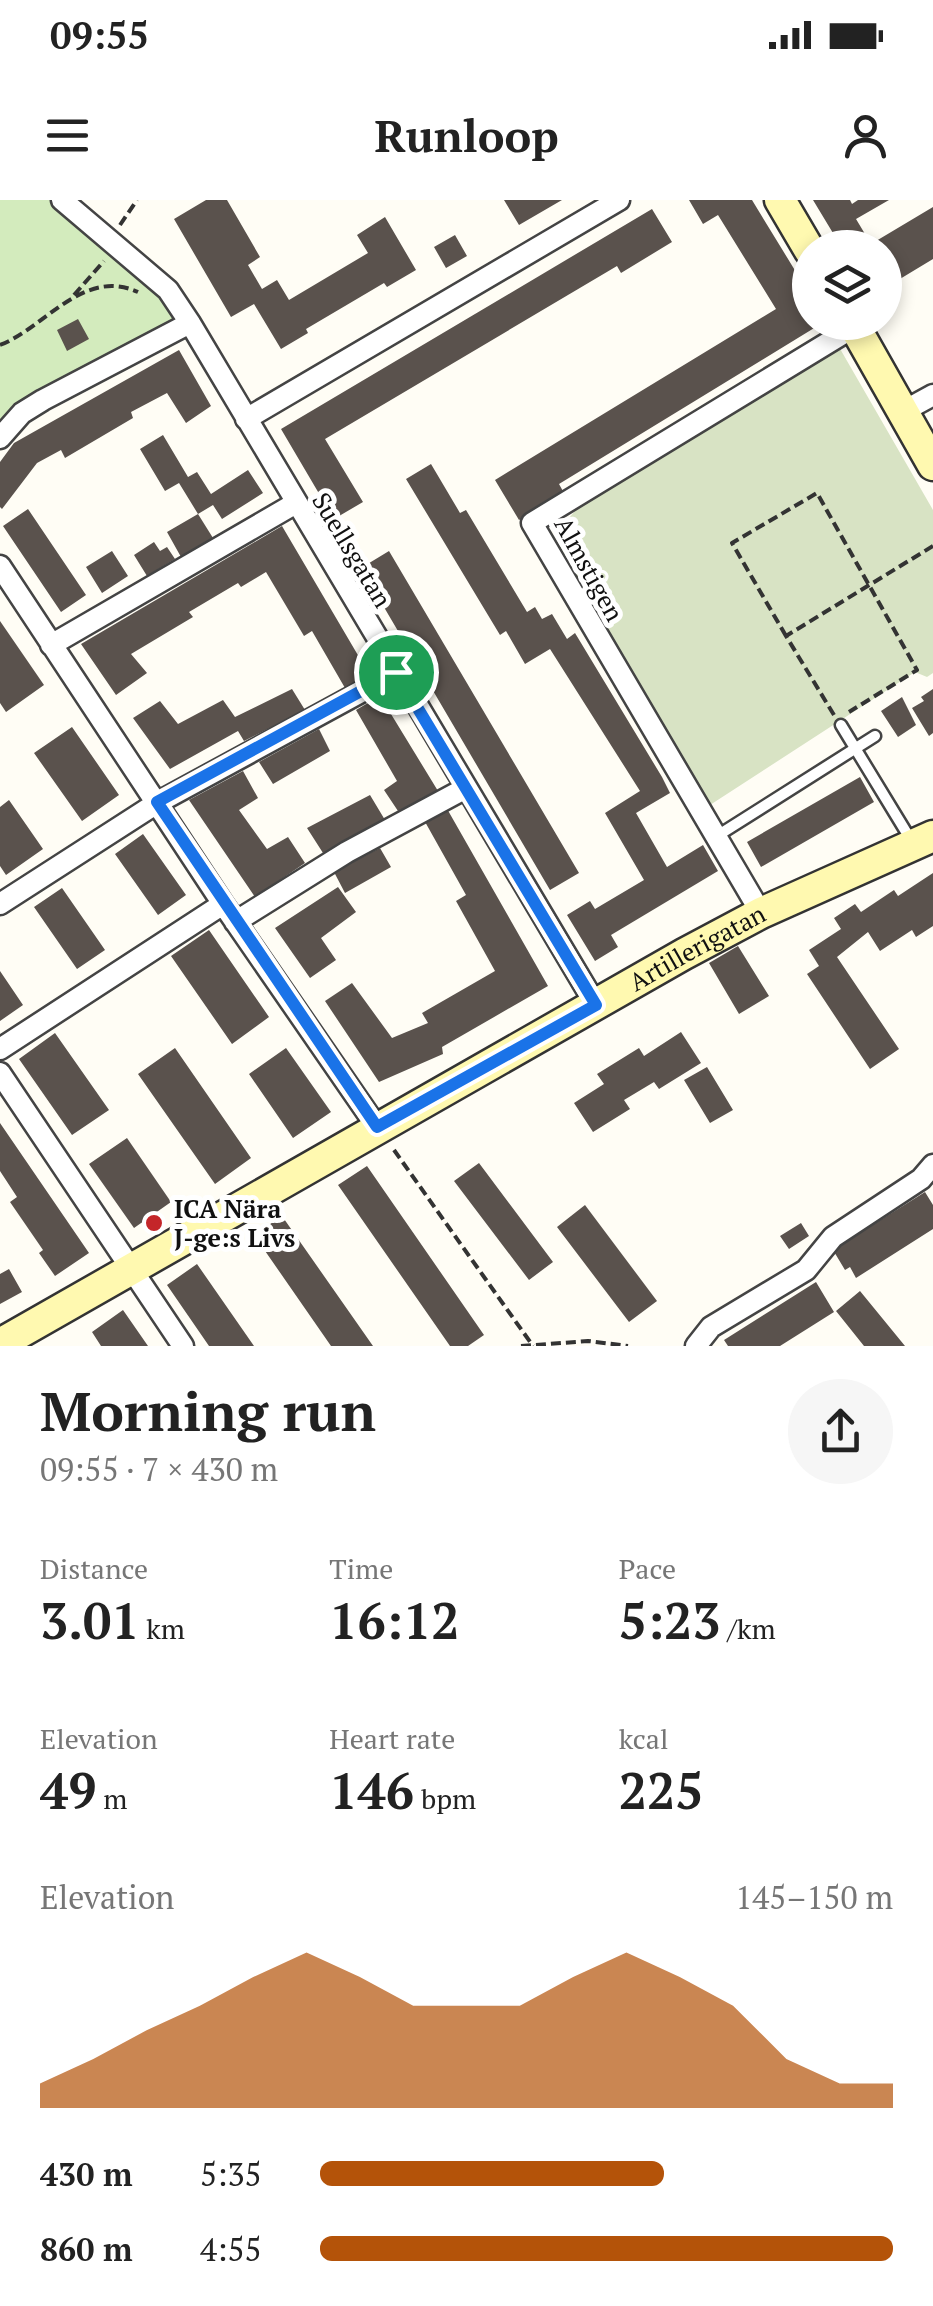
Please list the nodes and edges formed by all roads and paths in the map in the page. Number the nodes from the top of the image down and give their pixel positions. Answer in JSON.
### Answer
{"nodes":[{"id":1,"x":62,"y":200,"type":"edge"},
{"id":2,"x":138,"y":200,"type":"edge"},
{"id":3,"x":620,"y":200,"type":"edge"},
{"id":4,"x":780,"y":200,"type":"edge"},
{"id":5,"x":798,"y":230,"type":"edge"},
{"id":6,"x":114,"y":242,"type":"junction"},
{"id":7,"x":142,"y":294,"type":"dead end"},
{"id":8,"x":70,"y":298,"type":"junction"},
{"id":9,"x":190,"y":324,"type":"junction"},
{"id":10,"x":827,"y":340,"type":"edge"},
{"id":11,"x":862,"y":340,"type":"edge"},
{"id":12,"x":0,"y":345,"type":"edge"},
{"id":13,"x":933,"y":395,"type":"edge"},
{"id":14,"x":902,"y":412,"type":"junction"},
{"id":15,"x":246,"y":419,"type":"junction"},
{"id":16,"x":0,"y":438,"type":"edge"},
{"id":17,"x":933,"y":465,"type":"edge"},
{"id":18,"x":296,"y":503,"type":"junction"},
{"id":19,"x":933,"y":546,"type":"edge"},
{"id":20,"x":0,"y":566,"type":"edge"},
{"id":21,"x":868,"y":585,"type":"junction"},
{"id":22,"x":786,"y":636,"type":"junction"},
{"id":23,"x":51,"y":645,"type":"junction"},
{"id":24,"x":396,"y":672,"type":"junction"},
{"id":25,"x":841,"y":726,"type":"dead end"},
{"id":26,"x":874,"y":736,"type":"dead end"},
{"id":27,"x":854,"y":748,"type":"junction"},
{"id":28,"x":466,"y":788,"type":"junction"},
{"id":29,"x":157,"y":802,"type":"junction"},
{"id":30,"x":716,"y":836,"type":"junction"},
{"id":31,"x":923,"y":841,"type":"edge"},
{"id":32,"x":0,"y":904,"type":"edge"},
{"id":33,"x":223,"y":904,"type":"junction"},
{"id":34,"x":761,"y":913,"type":"junction"},
{"id":35,"x":236,"y":922,"type":"junction"},
{"id":36,"x":596,"y":1005,"type":"junction"},
{"id":37,"x":0,"y":1049,"type":"edge"},
{"id":38,"x":0,"y":1073,"type":"edge"},
{"id":39,"x":377,"y":1127,"type":"junction"},
{"id":40,"x":933,"y":1166,"type":"edge"},
{"id":41,"x":131,"y":1272,"type":"junction"},
{"id":42,"x":0,"y":1344,"type":"edge"},
{"id":43,"x":532,"y":1345,"type":"edge"},
{"id":44,"x":183,"y":1346,"type":"edge"},
{"id":45,"x":521,"y":1346,"type":"edge"},
{"id":46,"x":628,"y":1346,"type":"edge"},
{"id":47,"x":696,"y":1346,"type":"edge"}],
"edges":[{"from":1,"to":6,"type":"street","name":"Suellsgatan"},
{"from":2,"to":6,"type":"path"},
{"from":3,"to":15,"type":"street"},
{"from":4,"to":5,"type":"street"},
{"from":6,"to":8,"type":"path"},
{"from":6,"to":9,"type":"street","name":"Suellsgatan"},
{"from":7,"to":8,"type":"path"},
{"from":8,"to":12,"type":"path"},
{"from":9,"to":15,"type":"street","name":"Suellsgatan"},
{"from":9,"to":16,"type":"street"},
{"from":10,"to":30,"type":"street","name":"Almstigen"},
{"from":11,"to":14,"type":"street"},
{"from":13,"to":14,"type":"street"},
{"from":14,"to":17,"type":"street"},
{"from":15,"to":18,"type":"street","name":"Suellsgatan"},
{"from":18,"to":23,"type":"street"},
{"from":18,"to":24,"type":"street","name":"Suellsgatan"},
{"from":19,"to":21,"type":"path"},
{"from":20,"to":23,"type":"street"},
{"from":21,"to":22,"type":"path"},
{"from":21,"to":22,"type":"path"},
{"from":21,"to":22,"type":"path"},
{"from":23,"to":29,"type":"street"},
{"from":24,"to":28,"type":"street","name":"Suellsgatan"},
{"from":24,"to":29,"type":"street"},
{"from":25,"to":27,"type":"lane"},
{"from":26,"to":27,"type":"lane"},
{"from":27,"to":30,"type":"lane"},
{"from":27,"to":31,"type":"lane"},
{"from":28,"to":35,"type":"street"},
{"from":28,"to":36,"type":"street","name":"Suellsgatan"},
{"from":29,"to":32,"type":"street"},
{"from":29,"to":33,"type":"street"},
{"from":30,"to":34,"type":"street","name":"Almstigen"},
{"from":31,"to":34,"type":"street","name":"Artillerigatan"},
{"from":33,"to":35,"type":"street"},
{"from":33,"to":37,"type":"street"},
{"from":34,"to":36,"type":"street","name":"Artillerigatan"},
{"from":35,"to":39,"type":"street"},
{"from":36,"to":39,"type":"street","name":"Artillerigatan"},
{"from":38,"to":41,"type":"street"},
{"from":39,"to":41,"type":"street","name":"Artillerigatan"},
{"from":39,"to":43,"type":"path"},
{"from":40,"to":47,"type":"street"},
{"from":41,"to":42,"type":"street","name":"Artillerigatan"},
{"from":41,"to":44,"type":"street"},
{"from":43,"to":45,"type":"path"},
{"from":43,"to":46,"type":"path"}]}
